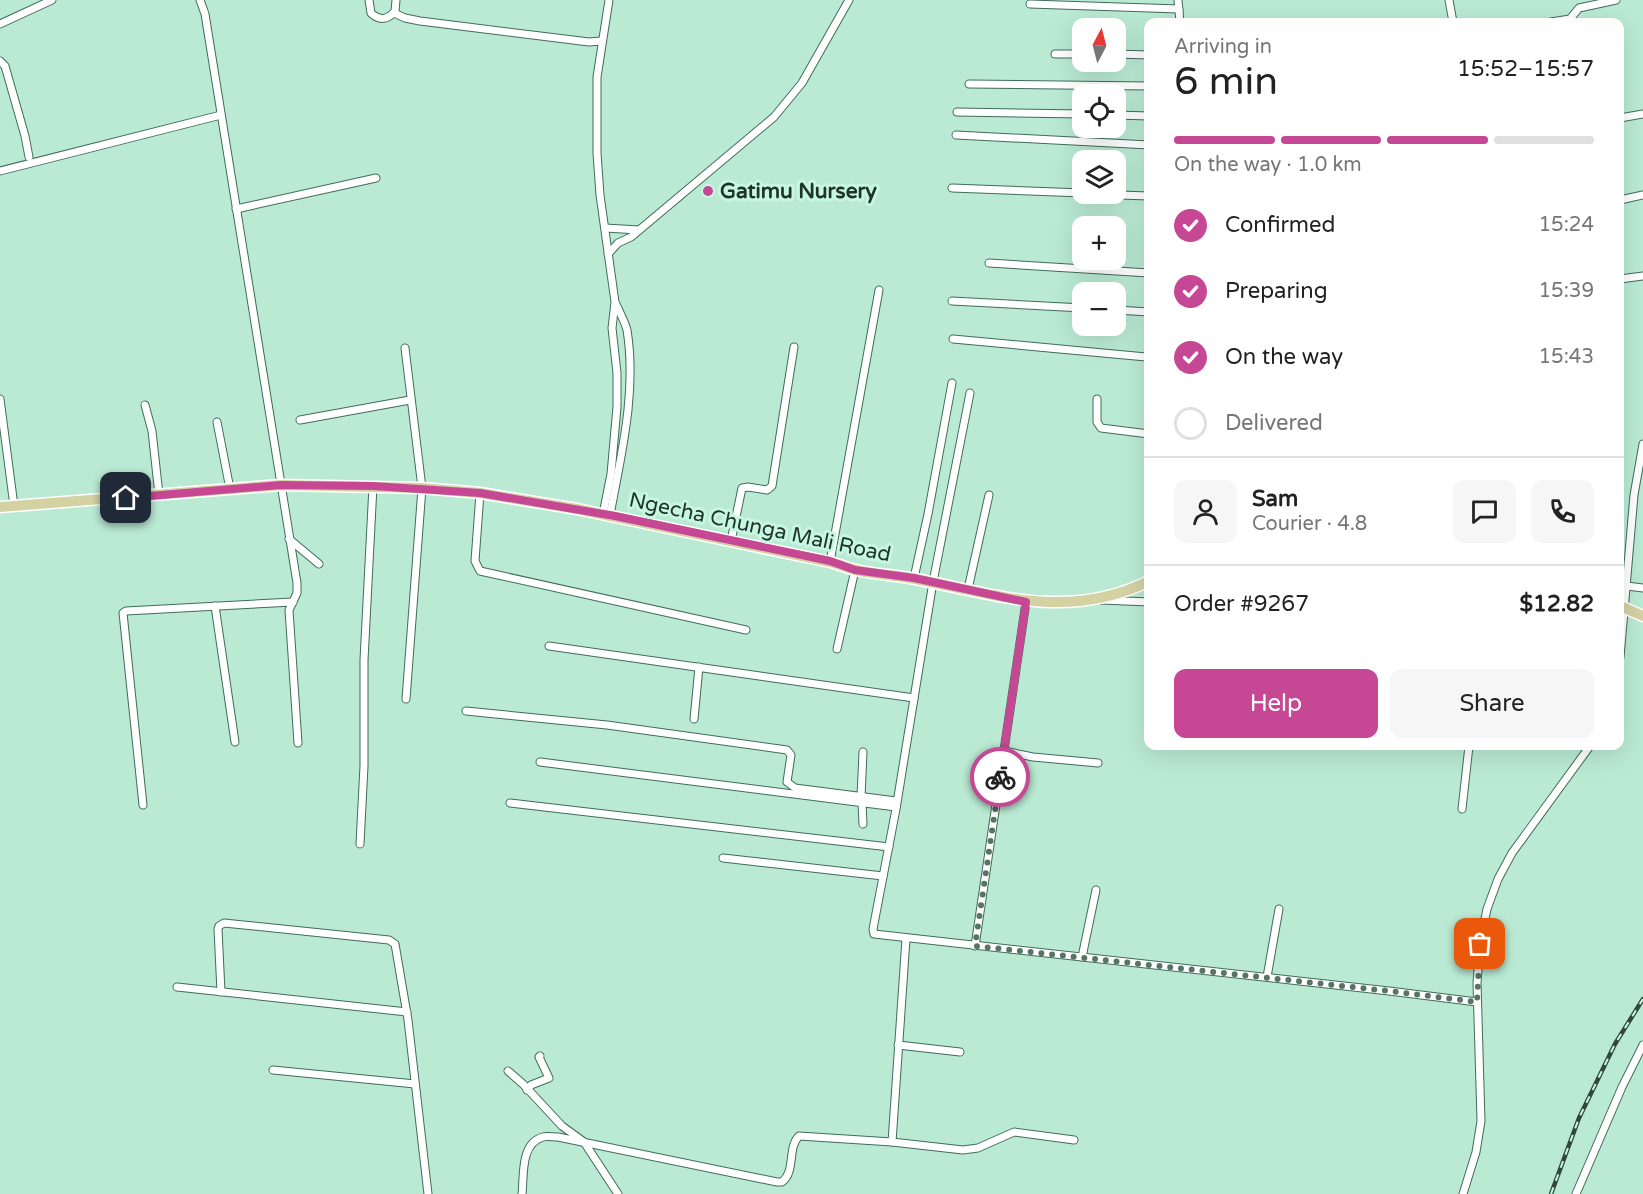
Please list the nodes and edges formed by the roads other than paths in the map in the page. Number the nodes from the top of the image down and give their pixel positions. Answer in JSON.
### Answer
{"nodes":[{"id":1,"x":52,"y":0,"type":"edge"},
{"id":2,"x":200,"y":0,"type":"edge"},
{"id":3,"x":369,"y":0,"type":"edge"},
{"id":4,"x":396,"y":0,"type":"edge"},
{"id":5,"x":609,"y":0,"type":"edge"},
{"id":6,"x":849,"y":0,"type":"edge"},
{"id":7,"x":1178,"y":0,"type":"edge"},
{"id":8,"x":1449,"y":0,"type":"edge"},
{"id":9,"x":1616,"y":0,"type":"edge"},
{"id":10,"x":1030,"y":4,"type":"dead end"},
{"id":11,"x":1179,"y":9,"type":"junction"},
{"id":12,"x":394,"y":13,"type":"junction"},
{"id":13,"x":1180,"y":18,"type":"edge"},
{"id":14,"x":1452,"y":18,"type":"edge"},
{"id":15,"x":1571,"y":18,"type":"edge"},
{"id":16,"x":0,"y":24,"type":"edge"},
{"id":17,"x":601,"y":41,"type":"junction"},
{"id":18,"x":1055,"y":54,"type":"dead end"},
{"id":19,"x":1072,"y":54,"type":"edge"},
{"id":20,"x":1126,"y":54,"type":"edge"},
{"id":21,"x":1144,"y":55,"type":"edge"},
{"id":22,"x":0,"y":61,"type":"edge"},
{"id":23,"x":969,"y":84,"type":"dead end"},
{"id":24,"x":1144,"y":86,"type":"edge"},
{"id":25,"x":957,"y":112,"type":"dead end"},
{"id":26,"x":1072,"y":114,"type":"edge"},
{"id":27,"x":1643,"y":114,"type":"edge"},
{"id":28,"x":221,"y":115,"type":"junction"},
{"id":29,"x":1126,"y":115,"type":"edge"},
{"id":30,"x":1144,"y":116,"type":"edge"},
{"id":31,"x":1624,"y":117,"type":"edge"},
{"id":32,"x":956,"y":135,"type":"dead end"},
{"id":33,"x":1144,"y":145,"type":"edge"},
{"id":34,"x":29,"y":157,"type":"dead end"},
{"id":35,"x":0,"y":171,"type":"edge"},
{"id":36,"x":376,"y":178,"type":"dead end"},
{"id":37,"x":952,"y":188,"type":"dead end"},
{"id":38,"x":1072,"y":193,"type":"edge"},
{"id":39,"x":1126,"y":195,"type":"edge"},
{"id":40,"x":1643,"y":195,"type":"edge"},
{"id":41,"x":1144,"y":196,"type":"edge"},
{"id":42,"x":1624,"y":199,"type":"edge"},
{"id":43,"x":236,"y":209,"type":"junction"},
{"id":44,"x":604,"y":228,"type":"junction"},
{"id":45,"x":639,"y":230,"type":"junction"},
{"id":46,"x":608,"y":254,"type":"junction"},
{"id":47,"x":989,"y":263,"type":"dead end"},
{"id":48,"x":1144,"y":273,"type":"edge"},
{"id":49,"x":1643,"y":276,"type":"edge"},
{"id":50,"x":1624,"y":278,"type":"edge"},
{"id":51,"x":879,"y":290,"type":"dead end"},
{"id":52,"x":952,"y":301,"type":"dead end"},
{"id":53,"x":615,"y":302,"type":"junction"},
{"id":54,"x":1072,"y":307,"type":"edge"},
{"id":55,"x":1126,"y":311,"type":"edge"},
{"id":56,"x":1144,"y":312,"type":"edge"},
{"id":57,"x":953,"y":339,"type":"dead end"},
{"id":58,"x":794,"y":347,"type":"dead end"},
{"id":59,"x":405,"y":348,"type":"dead end"},
{"id":60,"x":1144,"y":357,"type":"edge"},
{"id":61,"x":952,"y":383,"type":"dead end"},
{"id":62,"x":970,"y":393,"type":"dead end"},
{"id":63,"x":0,"y":399,"type":"edge"},
{"id":64,"x":1097,"y":399,"type":"dead end"},
{"id":65,"x":410,"y":400,"type":"junction"},
{"id":66,"x":145,"y":405,"type":"dead end"},
{"id":67,"x":300,"y":420,"type":"dead end"},
{"id":68,"x":217,"y":422,"type":"dead end"},
{"id":69,"x":1144,"y":433,"type":"edge"},
{"id":70,"x":1643,"y":444,"type":"edge"},
{"id":71,"x":281,"y":485,"type":"junction"},
{"id":72,"x":373,"y":486,"type":"junction"},
{"id":73,"x":422,"y":488,"type":"junction"},
{"id":74,"x":230,"y":489,"type":"junction"},
{"id":75,"x":480,"y":493,"type":"junction"},
{"id":76,"x":159,"y":495,"type":"junction"},
{"id":77,"x":989,"y":495,"type":"dead end"},
{"id":78,"x":14,"y":506,"type":"junction"},
{"id":79,"x":0,"y":507,"type":"edge"},
{"id":80,"x":607,"y":515,"type":"junction"},
{"id":81,"x":289,"y":539,"type":"junction"},
{"id":82,"x":731,"y":541,"type":"junction"},
{"id":83,"x":830,"y":561,"type":"junction"},
{"id":84,"x":319,"y":564,"type":"dead end"},
{"id":85,"x":855,"y":570,"type":"junction"},
{"id":86,"x":914,"y":578,"type":"junction"},
{"id":87,"x":933,"y":582,"type":"junction"},
{"id":88,"x":1144,"y":583,"type":"edge"},
{"id":89,"x":1627,"y":586,"type":"junction"},
{"id":90,"x":1643,"y":588,"type":"edge"},
{"id":91,"x":968,"y":590,"type":"junction"},
{"id":92,"x":1093,"y":600,"type":"junction"},
{"id":93,"x":1624,"y":601,"type":"edge"},
{"id":94,"x":292,"y":602,"type":"junction"},
{"id":95,"x":1026,"y":602,"type":"junction"},
{"id":96,"x":1144,"y":602,"type":"edge"},
{"id":97,"x":215,"y":606,"type":"junction"},
{"id":98,"x":1624,"y":606,"type":"edge"},
{"id":99,"x":1643,"y":616,"type":"edge"},
{"id":100,"x":746,"y":630,"type":"dead end"},
{"id":101,"x":549,"y":646,"type":"dead end"},
{"id":102,"x":837,"y":649,"type":"dead end"},
{"id":103,"x":699,"y":668,"type":"junction"},
{"id":104,"x":914,"y":698,"type":"junction"},
{"id":105,"x":406,"y":699,"type":"dead end"},
{"id":106,"x":466,"y":711,"type":"dead end"},
{"id":107,"x":694,"y":719,"type":"dead end"},
{"id":108,"x":235,"y":742,"type":"dead end"},
{"id":109,"x":298,"y":743,"type":"dead end"},
{"id":110,"x":1469,"y":750,"type":"edge"},
{"id":111,"x":1587,"y":750,"type":"edge"},
{"id":112,"x":863,"y":752,"type":"dead end"},
{"id":113,"x":1004,"y":752,"type":"junction"},
{"id":114,"x":540,"y":762,"type":"dead end"},
{"id":115,"x":1098,"y":763,"type":"dead end"},
{"id":116,"x":862,"y":800,"type":"junction"},
{"id":117,"x":510,"y":803,"type":"dead end"},
{"id":118,"x":896,"y":804,"type":"junction"},
{"id":119,"x":143,"y":805,"type":"dead end"},
{"id":120,"x":1462,"y":809,"type":"dead end"},
{"id":121,"x":863,"y":824,"type":"dead end"},
{"id":122,"x":360,"y":844,"type":"dead end"},
{"id":123,"x":889,"y":848,"type":"junction"},
{"id":124,"x":723,"y":858,"type":"dead end"},
{"id":125,"x":883,"y":876,"type":"junction"},
{"id":126,"x":1096,"y":890,"type":"dead end"},
{"id":127,"x":1279,"y":909,"type":"dead end"},
{"id":128,"x":906,"y":939,"type":"junction"},
{"id":129,"x":975,"y":946,"type":"junction"},
{"id":130,"x":1082,"y":957,"type":"junction"},
{"id":131,"x":1267,"y":977,"type":"junction"},
{"id":132,"x":177,"y":987,"type":"dead end"},
{"id":133,"x":221,"y":992,"type":"junction"},
{"id":134,"x":1477,"y":1002,"type":"junction"},
{"id":135,"x":407,"y":1012,"type":"junction"},
{"id":136,"x":898,"y":1045,"type":"junction"},
{"id":137,"x":1643,"y":1045,"type":"edge"},
{"id":138,"x":960,"y":1052,"type":"dead end"},
{"id":139,"x":540,"y":1056,"type":"dead end"},
{"id":140,"x":273,"y":1070,"type":"dead end"},
{"id":141,"x":507,"y":1071,"type":"dead end"},
{"id":142,"x":415,"y":1084,"type":"junction"},
{"id":143,"x":527,"y":1090,"type":"junction"},
{"id":144,"x":1074,"y":1140,"type":"dead end"},
{"id":145,"x":584,"y":1142,"type":"junction"},
{"id":146,"x":892,"y":1142,"type":"junction"},
{"id":147,"x":428,"y":1194,"type":"edge"},
{"id":148,"x":522,"y":1194,"type":"edge"},
{"id":149,"x":618,"y":1194,"type":"edge"},
{"id":150,"x":1462,"y":1194,"type":"edge"},
{"id":151,"x":1576,"y":1194,"type":"edge"}],
"edges":[{"from":1,"to":16,"type":"street"},
{"from":2,"to":28,"type":"street"},
{"from":3,"to":12,"type":"street"},
{"from":4,"to":12,"type":"street"},
{"from":5,"to":17,"type":"street"},
{"from":6,"to":45,"type":"street"},
{"from":7,"to":11,"type":"street"},
{"from":8,"to":14,"type":"street"},
{"from":9,"to":15,"type":"street"},
{"from":10,"to":11,"type":"street"},
{"from":11,"to":13,"type":"street"},
{"from":12,"to":17,"type":"street"},
{"from":17,"to":44,"type":"street"},
{"from":18,"to":19,"type":"street"},
{"from":20,"to":21,"type":"street"},
{"from":22,"to":34,"type":"street"},
{"from":23,"to":24,"type":"street"},
{"from":25,"to":26,"type":"street"},
{"from":27,"to":31,"type":"street"},
{"from":28,"to":35,"type":"street"},
{"from":28,"to":43,"type":"street"},
{"from":29,"to":30,"type":"street"},
{"from":32,"to":33,"type":"street"},
{"from":36,"to":43,"type":"street"},
{"from":37,"to":38,"type":"street"},
{"from":39,"to":41,"type":"street"},
{"from":40,"to":42,"type":"street"},
{"from":43,"to":71,"type":"street"},
{"from":44,"to":45,"type":"street"},
{"from":44,"to":46,"type":"street"},
{"from":45,"to":46,"type":"street"},
{"from":46,"to":53,"type":"street"},
{"from":47,"to":48,"type":"street"},
{"from":49,"to":50,"type":"street"},
{"from":51,"to":83,"type":"street"},
{"from":52,"to":54,"type":"street"},
{"from":53,"to":80,"type":"street"},
{"from":53,"to":80,"type":"street"},
{"from":55,"to":56,"type":"street"},
{"from":57,"to":60,"type":"street"},
{"from":58,"to":82,"type":"street"},
{"from":59,"to":65,"type":"street"},
{"from":61,"to":86,"type":"street"},
{"from":62,"to":87,"type":"street"},
{"from":63,"to":78,"type":"street"},
{"from":64,"to":69,"type":"street"},
{"from":65,"to":67,"type":"street"},
{"from":65,"to":73,"type":"street"},
{"from":66,"to":76,"type":"street"},
{"from":68,"to":74,"type":"street"},
{"from":70,"to":89,"type":"street"},
{"from":71,"to":72,"type":"main road","name":"Ngecha Chunga Mali Road"},
{"from":71,"to":74,"type":"main road","name":"Ngecha Chunga Mali Road"},
{"from":71,"to":81,"type":"street"},
{"from":72,"to":73,"type":"main road","name":"Ngecha Chunga Mali Road"},
{"from":72,"to":122,"type":"street"},
{"from":73,"to":75,"type":"main road","name":"Ngecha Chunga Mali Road"},
{"from":73,"to":105,"type":"street"},
{"from":74,"to":76,"type":"main road","name":"Ngecha Chunga Mali Road"},
{"from":75,"to":80,"type":"main road","name":"Ngecha Chunga Mali Road"},
{"from":75,"to":100,"type":"street"},
{"from":76,"to":78,"type":"main road","name":"Ngecha Chunga Mali Road"},
{"from":77,"to":91,"type":"street"},
{"from":78,"to":79,"type":"main road","name":"Ngecha Chunga Mali Road"},
{"from":80,"to":82,"type":"main road","name":"Ngecha Chunga Mali Road"},
{"from":81,"to":84,"type":"street"},
{"from":81,"to":94,"type":"street"},
{"from":82,"to":83,"type":"main road","name":"Ngecha Chunga Mali Road"},
{"from":83,"to":85,"type":"main road","name":"Ngecha Chunga Mali Road"},
{"from":85,"to":86,"type":"main road","name":"Ngecha Chunga Mali Road"},
{"from":85,"to":102,"type":"street"},
{"from":86,"to":87,"type":"main road","name":"Ngecha Chunga Mali Road"},
{"from":87,"to":91,"type":"main road","name":"Ngecha Chunga Mali Road"},
{"from":87,"to":104,"type":"street"},
{"from":88,"to":92,"type":"main road","name":"Ngecha Chunga Mali Road"},
{"from":89,"to":90,"type":"street"},
{"from":89,"to":93,"type":"street"},
{"from":91,"to":95,"type":"main road","name":"Ngecha Chunga Mali Road"},
{"from":92,"to":95,"type":"main road","name":"Ngecha Chunga Mali Road"},
{"from":92,"to":96,"type":"street"},
{"from":94,"to":97,"type":"street"},
{"from":94,"to":109,"type":"street"},
{"from":95,"to":113,"type":"street"},
{"from":97,"to":108,"type":"street"},
{"from":97,"to":119,"type":"street"},
{"from":98,"to":99,"type":"main road"},
{"from":101,"to":103,"type":"street"},
{"from":103,"to":104,"type":"street"},
{"from":103,"to":107,"type":"street"},
{"from":104,"to":118,"type":"street"},
{"from":106,"to":116,"type":"street"},
{"from":110,"to":120,"type":"street"},
{"from":111,"to":134,"type":"street"},
{"from":112,"to":116,"type":"street"},
{"from":113,"to":115,"type":"street"},
{"from":113,"to":129,"type":"street"},
{"from":114,"to":116,"type":"street"},
{"from":116,"to":118,"type":"street"},
{"from":116,"to":121,"type":"street"},
{"from":117,"to":123,"type":"street"},
{"from":118,"to":123,"type":"street"},
{"from":123,"to":125,"type":"street"},
{"from":124,"to":125,"type":"street"},
{"from":125,"to":128,"type":"street"},
{"from":126,"to":130,"type":"street"},
{"from":127,"to":131,"type":"street"},
{"from":128,"to":129,"type":"street"},
{"from":128,"to":136,"type":"street"},
{"from":129,"to":130,"type":"street"},
{"from":130,"to":131,"type":"street"},
{"from":131,"to":134,"type":"street"},
{"from":132,"to":133,"type":"street"},
{"from":133,"to":135,"type":"street"},
{"from":133,"to":135,"type":"street"},
{"from":134,"to":150,"type":"street"},
{"from":135,"to":142,"type":"street"},
{"from":136,"to":138,"type":"street"},
{"from":136,"to":146,"type":"street"},
{"from":137,"to":151,"type":"street"},
{"from":139,"to":143,"type":"street"},
{"from":140,"to":142,"type":"street"},
{"from":141,"to":143,"type":"street"},
{"from":142,"to":147,"type":"street"},
{"from":143,"to":145,"type":"street"},
{"from":144,"to":146,"type":"street"},
{"from":145,"to":146,"type":"street"},
{"from":145,"to":148,"type":"street"},
{"from":145,"to":149,"type":"street"}]}
